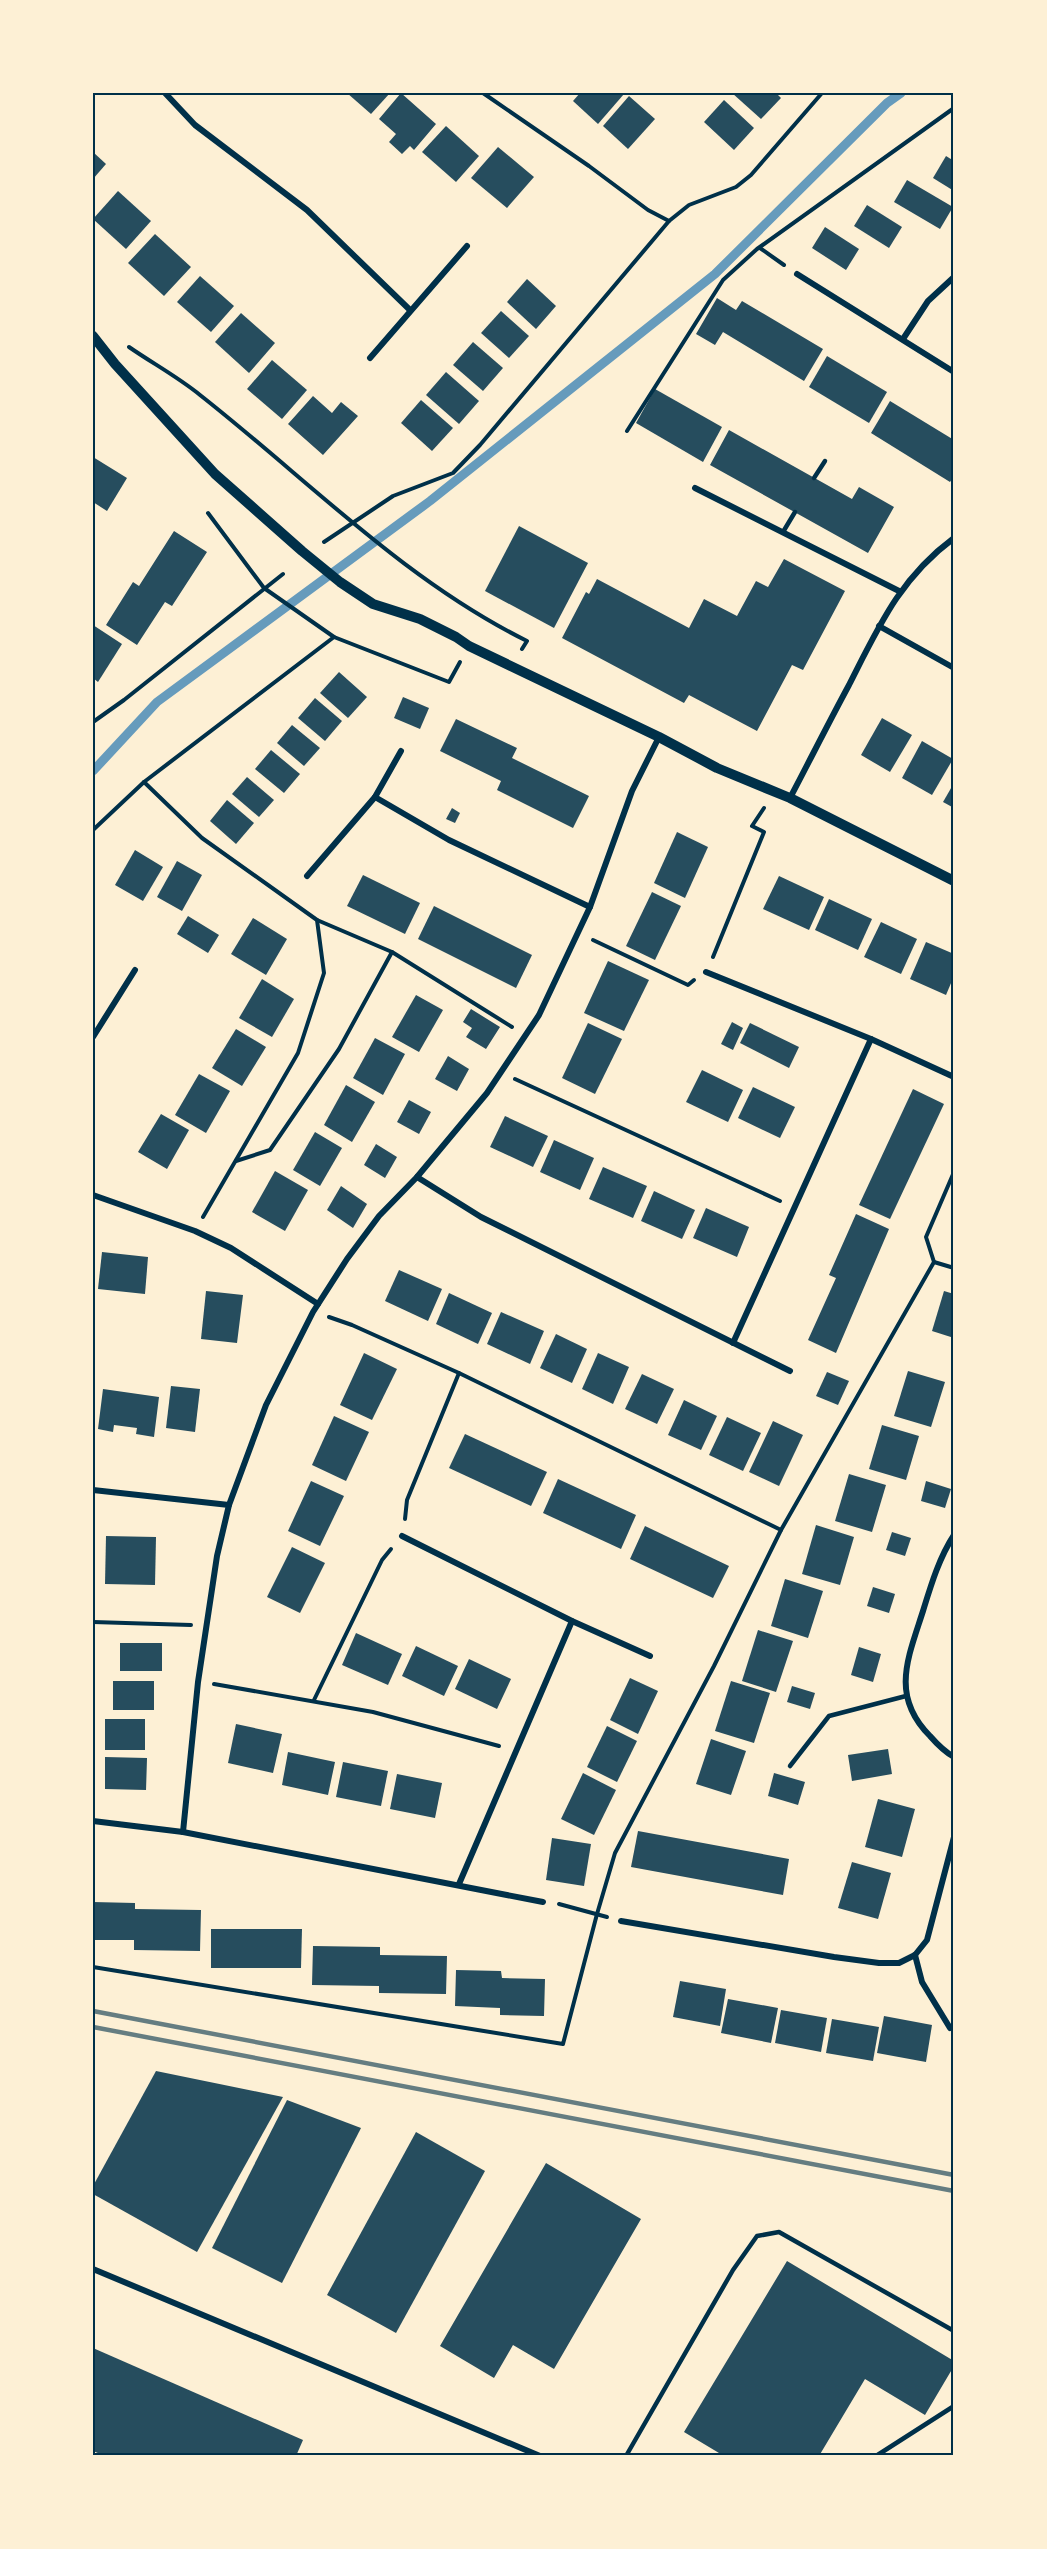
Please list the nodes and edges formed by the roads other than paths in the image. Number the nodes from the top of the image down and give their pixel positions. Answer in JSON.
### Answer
{"nodes":[{"id":1,"x":165,"y":93,"type":"edge"},
{"id":2,"x":467,"y":246,"type":"dead end"},
{"id":3,"x":797,"y":274,"type":"road end"},
{"id":4,"x":954,"y":278,"type":"edge"},
{"id":5,"x":410,"y":310,"type":"junction"},
{"id":6,"x":93,"y":336,"type":"edge"},
{"id":7,"x":903,"y":339,"type":"junction"},
{"id":8,"x":370,"y":357,"type":"dead end"},
{"id":9,"x":954,"y":372,"type":"edge"},
{"id":10,"x":825,"y":460,"type":"dead end"},
{"id":11,"x":814,"y":478,"type":"dead end"},
{"id":12,"x":695,"y":488,"type":"dead end"},
{"id":13,"x":795,"y":512,"type":"dead end"},
{"id":14,"x":783,"y":532,"type":"junction"},
{"id":15,"x":954,"y":538,"type":"edge"},
{"id":16,"x":899,"y":591,"type":"junction"},
{"id":17,"x":879,"y":626,"type":"junction"},
{"id":18,"x":954,"y":668,"type":"edge"},
{"id":19,"x":659,"y":737,"type":"junction"},
{"id":20,"x":400,"y":751,"type":"dead end"},
{"id":21,"x":375,"y":797,"type":"junction"},
{"id":22,"x":790,"y":798,"type":"junction"},
{"id":23,"x":307,"y":876,"type":"dead end"},
{"id":24,"x":954,"y":881,"type":"edge"},
{"id":25,"x":590,"y":907,"type":"junction"},
{"id":26,"x":135,"y":970,"type":"dead end"},
{"id":27,"x":706,"y":972,"type":"road end"},
{"id":28,"x":93,"y":1037,"type":"edge"},
{"id":29,"x":871,"y":1039,"type":"junction"},
{"id":30,"x":954,"y":1077,"type":"edge"},
{"id":31,"x":417,"y":1177,"type":"junction"},
{"id":32,"x":93,"y":1195,"type":"edge"},
{"id":33,"x":318,"y":1304,"type":"junction"},
{"id":34,"x":733,"y":1343,"type":"junction"},
{"id":35,"x":790,"y":1371,"type":"dead end"},
{"id":36,"x":93,"y":1490,"type":"edge"},
{"id":37,"x":229,"y":1504,"type":"junction"},
{"id":38,"x":954,"y":1535,"type":"edge"},
{"id":39,"x":402,"y":1536,"type":"dead end"},
{"id":40,"x":572,"y":1621,"type":"junction"},
{"id":41,"x":650,"y":1656,"type":"dead end"},
{"id":42,"x":906,"y":1696,"type":"junction"},
{"id":43,"x":954,"y":1757,"type":"edge"},
{"id":44,"x":790,"y":1766,"type":"dead end"},
{"id":45,"x":93,"y":1821,"type":"edge"},
{"id":46,"x":183,"y":1832,"type":"junction"},
{"id":47,"x":954,"y":1837,"type":"edge"},
{"id":48,"x":459,"y":1884,"type":"junction"},
{"id":49,"x":543,"y":1902,"type":"road end"},
{"id":50,"x":621,"y":1920,"type":"road end"},
{"id":51,"x":915,"y":1955,"type":"junction"},
{"id":52,"x":950,"y":2028,"type":"dead end"},
{"id":53,"x":93,"y":2269,"type":"edge"},
{"id":54,"x":954,"y":2331,"type":"edge"},
{"id":55,"x":954,"y":2406,"type":"edge"},
{"id":56,"x":540,"y":2456,"type":"edge"},
{"id":57,"x":626,"y":2456,"type":"edge"},
{"id":58,"x":876,"y":2456,"type":"edge"}],
"edges":[{"from":1,"to":5,"type":"street"},
{"from":2,"to":5,"type":"street"},
{"from":3,"to":7,"type":"street"},
{"from":4,"to":7,"type":"street"},
{"from":5,"to":8,"type":"street"},
{"from":6,"to":19,"type":"street"},
{"from":7,"to":9,"type":"street"},
{"from":10,"to":11,"type":"lane"},
{"from":12,"to":14,"type":"street"},
{"from":13,"to":14,"type":"lane"},
{"from":14,"to":16,"type":"street"},
{"from":15,"to":16,"type":"street"},
{"from":16,"to":17,"type":"street"},
{"from":17,"to":18,"type":"street"},
{"from":17,"to":22,"type":"street"},
{"from":19,"to":22,"type":"street"},
{"from":19,"to":25,"type":"street"},
{"from":20,"to":21,"type":"street"},
{"from":21,"to":23,"type":"street"},
{"from":21,"to":25,"type":"street"},
{"from":22,"to":24,"type":"street"},
{"from":25,"to":31,"type":"street"},
{"from":26,"to":28,"type":"street"},
{"from":27,"to":29,"type":"street"},
{"from":29,"to":30,"type":"street"},
{"from":29,"to":34,"type":"street"},
{"from":31,"to":33,"type":"street"},
{"from":31,"to":34,"type":"street"},
{"from":32,"to":33,"type":"street"},
{"from":33,"to":37,"type":"street"},
{"from":34,"to":35,"type":"street"},
{"from":36,"to":37,"type":"street"},
{"from":37,"to":46,"type":"street"},
{"from":38,"to":42,"type":"street"},
{"from":39,"to":40,"type":"street"},
{"from":40,"to":41,"type":"street"},
{"from":40,"to":48,"type":"street"},
{"from":42,"to":43,"type":"street"},
{"from":42,"to":44,"type":"lane"},
{"from":45,"to":46,"type":"street"},
{"from":46,"to":48,"type":"street"},
{"from":47,"to":51,"type":"street"},
{"from":48,"to":49,"type":"street"},
{"from":50,"to":51,"type":"street"},
{"from":51,"to":52,"type":"street"},
{"from":53,"to":56,"type":"street"},
{"from":54,"to":57,"type":"lane"},
{"from":55,"to":58,"type":"lane"}]}
